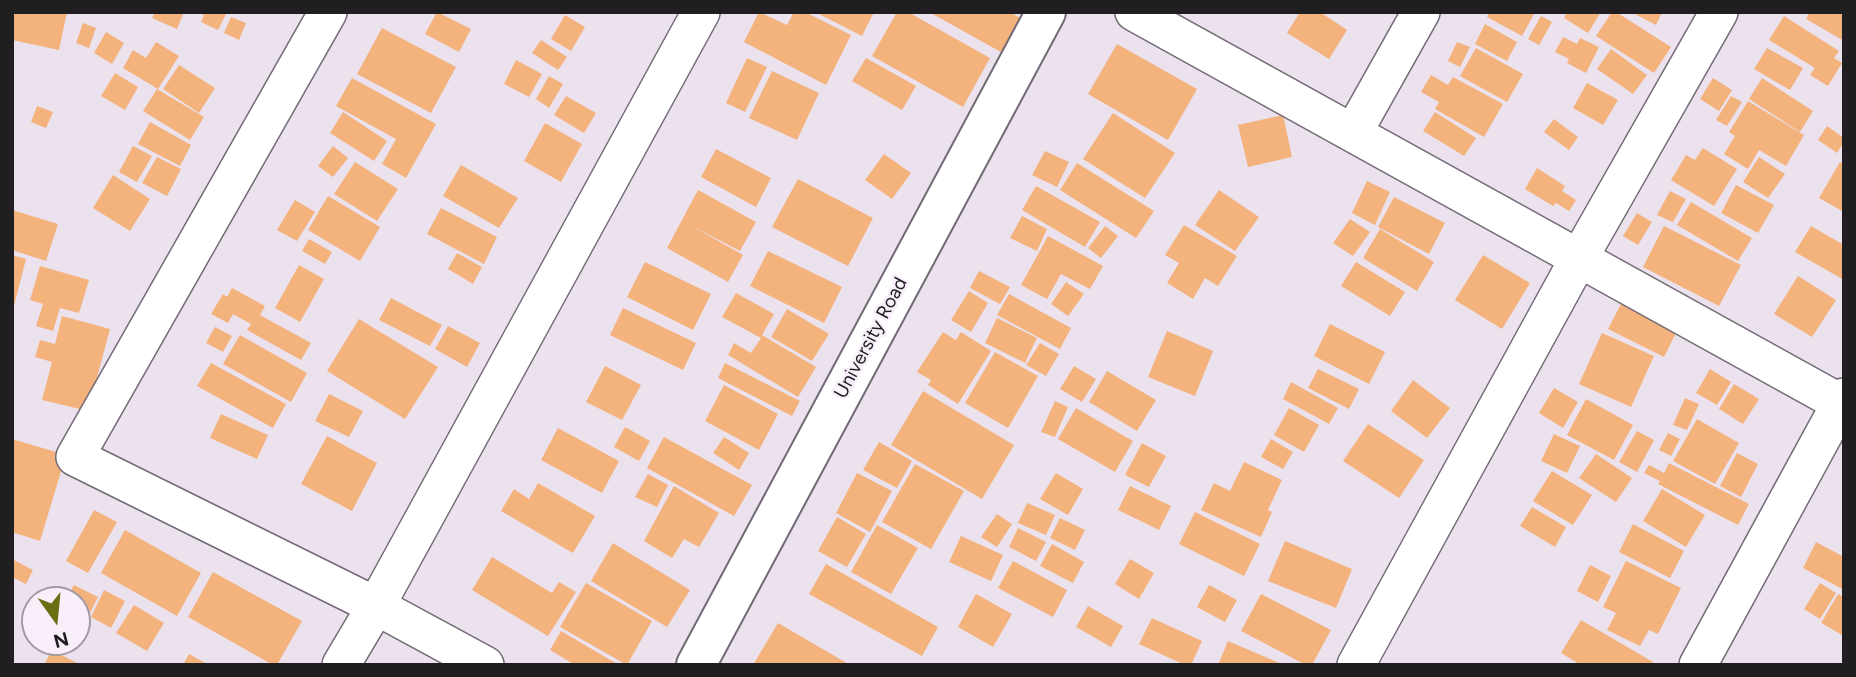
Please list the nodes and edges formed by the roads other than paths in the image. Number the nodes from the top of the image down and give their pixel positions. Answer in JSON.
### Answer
{"nodes":[{"id":1,"x":328,"y":12,"type":"edge"},
{"id":2,"x":701,"y":12,"type":"edge"},
{"id":3,"x":1046,"y":12,"type":"edge"},
{"id":4,"x":1134,"y":12,"type":"edge"},
{"id":5,"x":1421,"y":12,"type":"edge"},
{"id":6,"x":1719,"y":12,"type":"edge"},
{"id":7,"x":1353,"y":133,"type":"junction"},
{"id":8,"x":1579,"y":258,"type":"junction"},
{"id":9,"x":1843,"y":402,"type":"edge"},
{"id":10,"x":376,"y":606,"type":"junction"},
{"id":11,"x":341,"y":665,"type":"edge"},
{"id":12,"x":485,"y":665,"type":"edge"},
{"id":13,"x":696,"y":665,"type":"edge"},
{"id":14,"x":1356,"y":665,"type":"edge"},
{"id":15,"x":1698,"y":665,"type":"edge"}],
"edges":[{"from":1,"to":10,"type":"street"},
{"from":2,"to":10,"type":"street"},
{"from":3,"to":13,"type":"street","name":"University Road"},
{"from":4,"to":7,"type":"street"},
{"from":5,"to":7,"type":"street"},
{"from":6,"to":8,"type":"street"},
{"from":7,"to":8,"type":"street"},
{"from":8,"to":9,"type":"street"},
{"from":8,"to":14,"type":"street"},
{"from":9,"to":15,"type":"street"},
{"from":10,"to":11,"type":"street"},
{"from":10,"to":12,"type":"street"}]}
